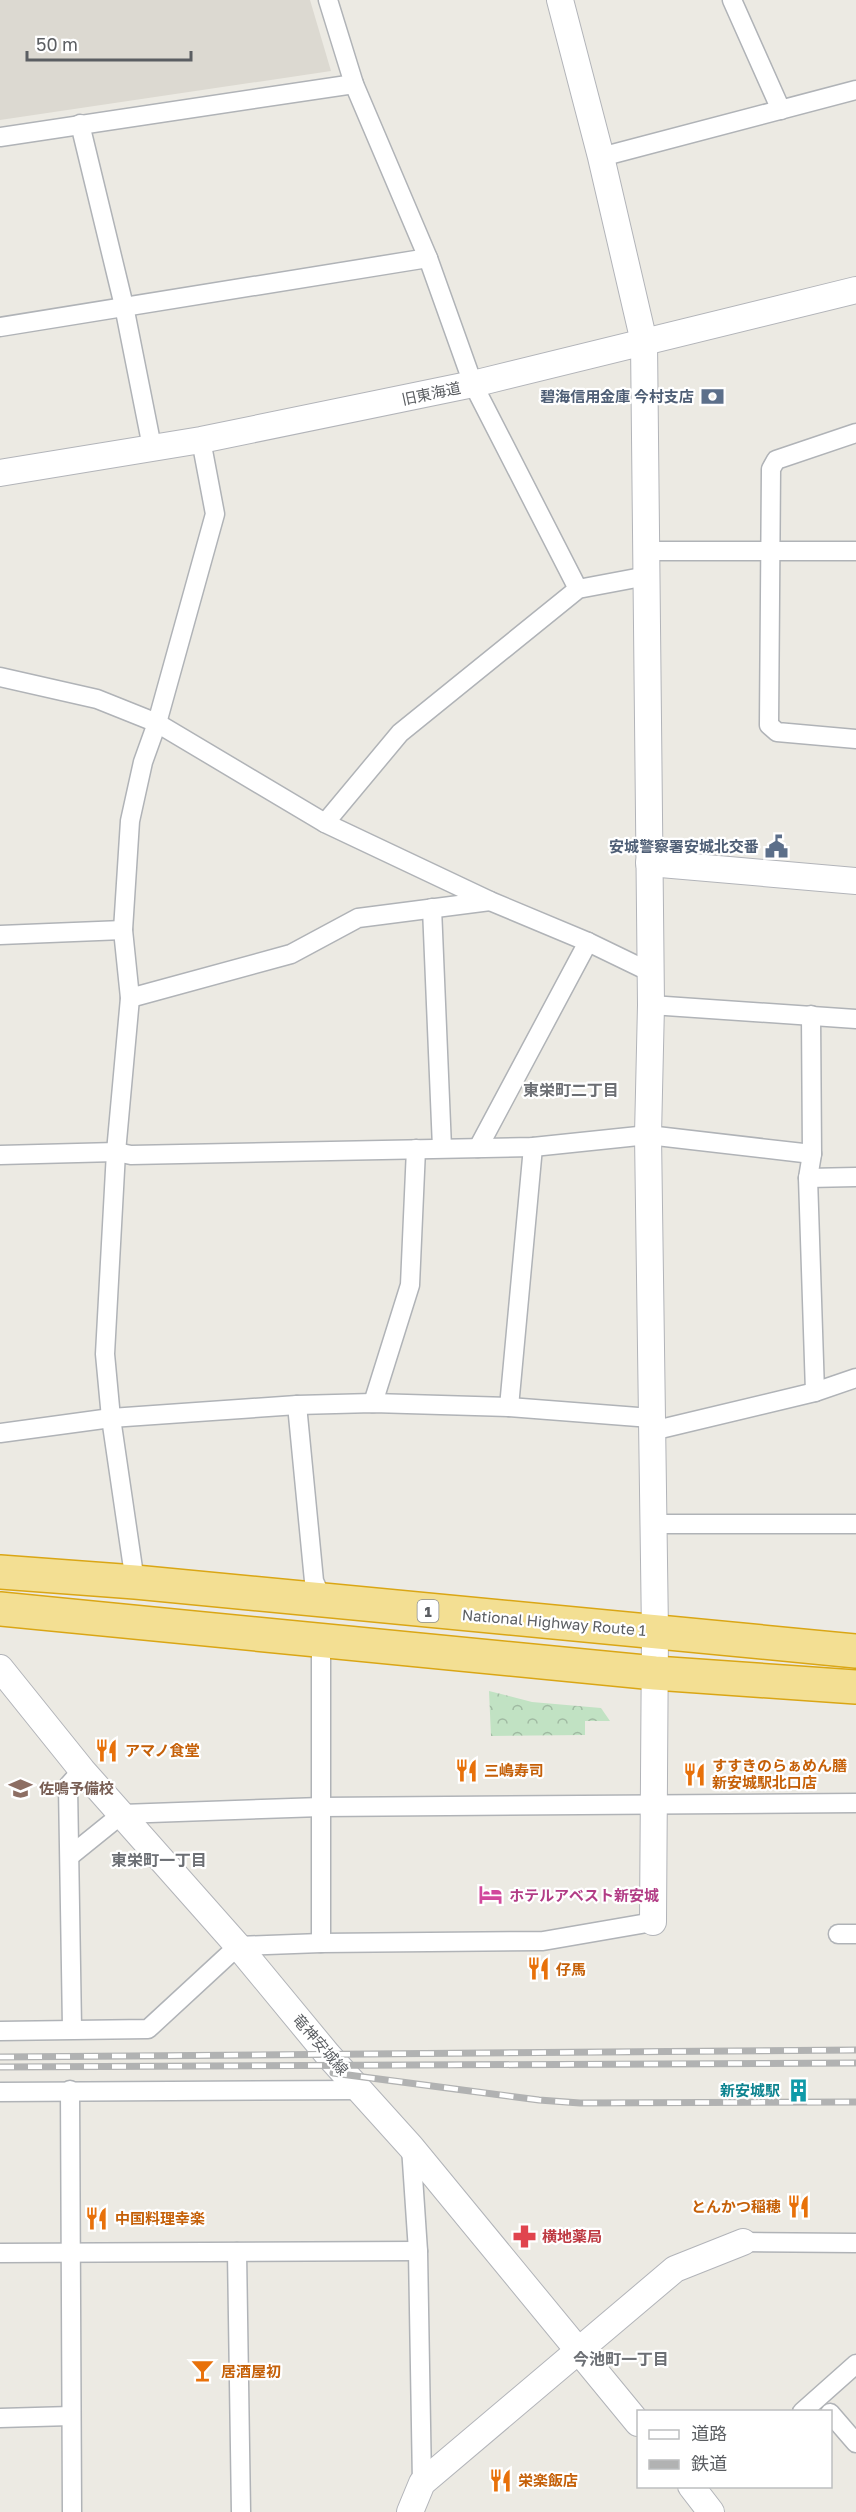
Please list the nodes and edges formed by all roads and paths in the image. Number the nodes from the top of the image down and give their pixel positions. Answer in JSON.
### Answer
{"nodes":[{"id":1,"x":328,"y":0,"type":"edge"},
{"id":2,"x":560,"y":0,"type":"edge"},
{"id":3,"x":732,"y":0,"type":"edge"},
{"id":4,"x":354,"y":84,"type":"junction"},
{"id":5,"x":856,"y":90,"type":"edge"},
{"id":6,"x":781,"y":110,"type":"junction"},
{"id":7,"x":80,"y":124,"type":"junction"},
{"id":8,"x":0,"y":137,"type":"edge"},
{"id":9,"x":601,"y":157,"type":"junction"},
{"id":10,"x":428,"y":258,"type":"junction"},
{"id":11,"x":856,"y":290,"type":"edge"},
{"id":12,"x":124,"y":306,"type":"junction"},
{"id":13,"x":0,"y":327,"type":"edge"},
{"id":14,"x":644,"y":342,"type":"junction"},
{"id":15,"x":473,"y":384,"type":"junction"},
{"id":16,"x":856,"y":433,"type":"edge"},
{"id":17,"x":201,"y":440,"type":"junction"},
{"id":18,"x":152,"y":447,"type":"junction"},
{"id":19,"x":0,"y":473,"type":"edge"},
{"id":20,"x":770,"y":551,"type":"junction"},
{"id":21,"x":856,"y":552,"type":"edge"},
{"id":22,"x":648,"y":564,"type":"junction"},
{"id":23,"x":578,"y":589,"type":"junction"},
{"id":24,"x":0,"y":677,"type":"edge"},
{"id":25,"x":157,"y":723,"type":"junction"},
{"id":26,"x":856,"y":739,"type":"edge"},
{"id":27,"x":325,"y":823,"type":"junction"},
{"id":28,"x":649,"y":862,"type":"junction"},
{"id":29,"x":856,"y":881,"type":"edge"},
{"id":30,"x":490,"y":901,"type":"junction"},
{"id":31,"x":432,"y":908,"type":"junction"},
{"id":32,"x":123,"y":930,"type":"junction"},
{"id":33,"x":0,"y":935,"type":"edge"},
{"id":34,"x":588,"y":942,"type":"junction"},
{"id":35,"x":650,"y":972,"type":"junction"},
{"id":36,"x":130,"y":998,"type":"junction"},
{"id":37,"x":651,"y":1005,"type":"junction"},
{"id":38,"x":811,"y":1015,"type":"junction"},
{"id":39,"x":856,"y":1019,"type":"edge"},
{"id":40,"x":648,"y":1135,"type":"junction"},
{"id":41,"x":533,"y":1147,"type":"junction"},
{"id":42,"x":478,"y":1148,"type":"junction"},
{"id":43,"x":416,"y":1149,"type":"junction"},
{"id":44,"x":442,"y":1149,"type":"junction"},
{"id":45,"x":116,"y":1152,"type":"junction"},
{"id":46,"x":812,"y":1154,"type":"junction"},
{"id":47,"x":0,"y":1155,"type":"edge"},
{"id":48,"x":856,"y":1177,"type":"edge"},
{"id":49,"x":808,"y":1178,"type":"junction"},
{"id":50,"x":856,"y":1378,"type":"edge"},
{"id":51,"x":815,"y":1392,"type":"junction"},
{"id":52,"x":373,"y":1403,"type":"junction"},
{"id":53,"x":297,"y":1405,"type":"junction"},
{"id":54,"x":509,"y":1407,"type":"junction"},
{"id":55,"x":111,"y":1418,"type":"junction"},
{"id":56,"x":651,"y":1424,"type":"junction"},
{"id":57,"x":0,"y":1433,"type":"edge"},
{"id":58,"x":652,"y":1524,"type":"junction"},
{"id":59,"x":856,"y":1524,"type":"edge"},
{"id":60,"x":0,"y":1572,"type":"edge"},
{"id":61,"x":135,"y":1582,"type":"junction"},
{"id":62,"x":323,"y":1601,"type":"junction"},
{"id":63,"x":0,"y":1609,"type":"edge"},
{"id":64,"x":655,"y":1632,"type":"junction"},
{"id":65,"x":321,"y":1641,"type":"junction"},
{"id":66,"x":856,"y":1651,"type":"edge"},
{"id":67,"x":0,"y":1669,"type":"edge"},
{"id":68,"x":655,"y":1673,"type":"junction"},
{"id":69,"x":856,"y":1687,"type":"edge"},
{"id":70,"x":82,"y":1770,"type":"junction"},
{"id":71,"x":652,"y":1803,"type":"junction"},
{"id":72,"x":856,"y":1803,"type":"edge"},
{"id":73,"x":321,"y":1807,"type":"junction"},
{"id":74,"x":122,"y":1814,"type":"junction"},
{"id":75,"x":70,"y":1856,"type":"junction"},
{"id":76,"x":653,"y":1922,"type":"joint"},
{"id":77,"x":321,"y":1943,"type":"junction"},
{"id":78,"x":238,"y":1946,"type":"junction"},
{"id":79,"x":72,"y":2028,"type":"junction"},
{"id":80,"x":0,"y":2031,"type":"edge"},
{"id":81,"x":70,"y":2090,"type":"junction"},
{"id":82,"x":362,"y":2090,"type":"junction"},
{"id":83,"x":0,"y":2092,"type":"edge"},
{"id":84,"x":411,"y":2147,"type":"junction"},
{"id":85,"x":743,"y":2242,"type":"joint"},
{"id":86,"x":856,"y":2242,"type":"edge"},
{"id":87,"x":418,"y":2251,"type":"junction"},
{"id":88,"x":237,"y":2252,"type":"junction"},
{"id":89,"x":0,"y":2253,"type":"edge"},
{"id":90,"x":70,"y":2253,"type":"junction"},
{"id":91,"x":579,"y":2351,"type":"junction"},
{"id":92,"x":856,"y":2364,"type":"edge"},
{"id":93,"x":826,"y":2408,"type":"edge"},
{"id":94,"x":832,"y":2415,"type":"edge"},
{"id":95,"x":71,"y":2416,"type":"junction"},
{"id":96,"x":0,"y":2418,"type":"edge"},
{"id":97,"x":637,"y":2421,"type":"edge"},
{"id":98,"x":856,"y":2443,"type":"edge"},
{"id":99,"x":422,"y":2483,"type":"junction"},
{"id":100,"x":72,"y":2512,"type":"edge"},
{"id":101,"x":241,"y":2512,"type":"edge"},
{"id":102,"x":410,"y":2512,"type":"edge"}],
"edges":[{"from":1,"to":4,"type":"street"},
{"from":2,"to":9,"type":"street"},
{"from":3,"to":6,"type":"street"},
{"from":4,"to":7,"type":"street"},
{"from":4,"to":10,"type":"street"},
{"from":5,"to":6,"type":"street"},
{"from":6,"to":9,"type":"street"},
{"from":7,"to":8,"type":"street"},
{"from":7,"to":12,"type":"street"},
{"from":9,"to":14,"type":"street"},
{"from":10,"to":12,"type":"street"},
{"from":10,"to":15,"type":"street"},
{"from":11,"to":14,"type":"street","name":"旧東海道"},
{"from":12,"to":13,"type":"street"},
{"from":12,"to":18,"type":"street"},
{"from":14,"to":15,"type":"street","name":"旧東海道"},
{"from":14,"to":22,"type":"street"},
{"from":15,"to":17,"type":"street","name":"旧東海道"},
{"from":15,"to":23,"type":"street"},
{"from":16,"to":20,"type":"street"},
{"from":17,"to":18,"type":"street","name":"旧東海道"},
{"from":17,"to":25,"type":"street"},
{"from":18,"to":19,"type":"street","name":"旧東海道"},
{"from":20,"to":21,"type":"street"},
{"from":20,"to":22,"type":"street"},
{"from":20,"to":26,"type":"street"},
{"from":22,"to":23,"type":"street"},
{"from":22,"to":28,"type":"street"},
{"from":23,"to":27,"type":"street"},
{"from":24,"to":25,"type":"street"},
{"from":25,"to":27,"type":"street"},
{"from":25,"to":32,"type":"street"},
{"from":27,"to":30,"type":"street"},
{"from":28,"to":29,"type":"street"},
{"from":28,"to":35,"type":"street"},
{"from":30,"to":31,"type":"street"},
{"from":30,"to":34,"type":"street"},
{"from":31,"to":36,"type":"street"},
{"from":31,"to":44,"type":"street"},
{"from":32,"to":33,"type":"street"},
{"from":32,"to":36,"type":"street"},
{"from":34,"to":35,"type":"street"},
{"from":34,"to":42,"type":"street"},
{"from":35,"to":37,"type":"street"},
{"from":36,"to":45,"type":"street"},
{"from":37,"to":38,"type":"street"},
{"from":37,"to":40,"type":"street"},
{"from":38,"to":39,"type":"street"},
{"from":38,"to":46,"type":"street"},
{"from":40,"to":41,"type":"street"},
{"from":40,"to":46,"type":"street"},
{"from":40,"to":56,"type":"street"},
{"from":41,"to":42,"type":"street"},
{"from":41,"to":54,"type":"street"},
{"from":42,"to":44,"type":"street"},
{"from":43,"to":44,"type":"street"},
{"from":43,"to":45,"type":"street"},
{"from":43,"to":52,"type":"street"},
{"from":45,"to":47,"type":"street"},
{"from":45,"to":55,"type":"street"},
{"from":46,"to":49,"type":"street"},
{"from":48,"to":49,"type":"street"},
{"from":49,"to":51,"type":"street"},
{"from":50,"to":51,"type":"street"},
{"from":51,"to":56,"type":"street"},
{"from":52,"to":53,"type":"street"},
{"from":52,"to":54,"type":"street"},
{"from":53,"to":55,"type":"street"},
{"from":53,"to":62,"type":"street"},
{"from":54,"to":56,"type":"street"},
{"from":55,"to":57,"type":"street"},
{"from":55,"to":61,"type":"street"},
{"from":56,"to":58,"type":"street"},
{"from":58,"to":59,"type":"street"},
{"from":58,"to":64,"type":"street"},
{"from":60,"to":61,"type":"highway","name":"National Highway Route 1","number":"1"},
{"from":61,"to":62,"type":"highway","name":"National Highway Route 1","number":"1"},
{"from":62,"to":64,"type":"highway","name":"National Highway Route 1","number":"1"},
{"from":63,"to":65,"type":"highway"},
{"from":64,"to":66,"type":"highway","name":"National Highway Route 1","number":"1"},
{"from":64,"to":68,"type":"street"},
{"from":65,"to":68,"type":"highway"},
{"from":65,"to":73,"type":"street"},
{"from":67,"to":70,"type":"street","name":"竜神安城線"},
{"from":68,"to":69,"type":"highway"},
{"from":68,"to":71,"type":"street"},
{"from":70,"to":74,"type":"street","name":"竜神安城線"},
{"from":70,"to":75,"type":"street"},
{"from":71,"to":72,"type":"street"},
{"from":71,"to":73,"type":"street"},
{"from":71,"to":76,"type":"street"},
{"from":73,"to":74,"type":"street"},
{"from":73,"to":77,"type":"street"},
{"from":74,"to":75,"type":"street"},
{"from":74,"to":78,"type":"street","name":"竜神安城線"},
{"from":75,"to":79,"type":"street"},
{"from":76,"to":77,"type":"street"},
{"from":77,"to":78,"type":"street"},
{"from":78,"to":79,"type":"street"},
{"from":78,"to":82,"type":"street","name":"竜神安城線"},
{"from":79,"to":80,"type":"street"},
{"from":81,"to":82,"type":"street"},
{"from":81,"to":83,"type":"street"},
{"from":81,"to":90,"type":"street"},
{"from":82,"to":84,"type":"street","name":"竜神安城線"},
{"from":84,"to":87,"type":"street"},
{"from":84,"to":91,"type":"street","name":"竜神安城線"},
{"from":85,"to":86,"type":"street"},
{"from":85,"to":91,"type":"street"},
{"from":87,"to":88,"type":"street"},
{"from":87,"to":99,"type":"street"},
{"from":88,"to":90,"type":"street"},
{"from":88,"to":101,"type":"street"},
{"from":89,"to":90,"type":"street"},
{"from":90,"to":95,"type":"street"},
{"from":91,"to":97,"type":"street","name":"竜神安城線"},
{"from":91,"to":99,"type":"street"},
{"from":92,"to":93,"type":"street"},
{"from":94,"to":98,"type":"street"},
{"from":95,"to":96,"type":"street"},
{"from":95,"to":100,"type":"street"},
{"from":99,"to":102,"type":"street"}]}
